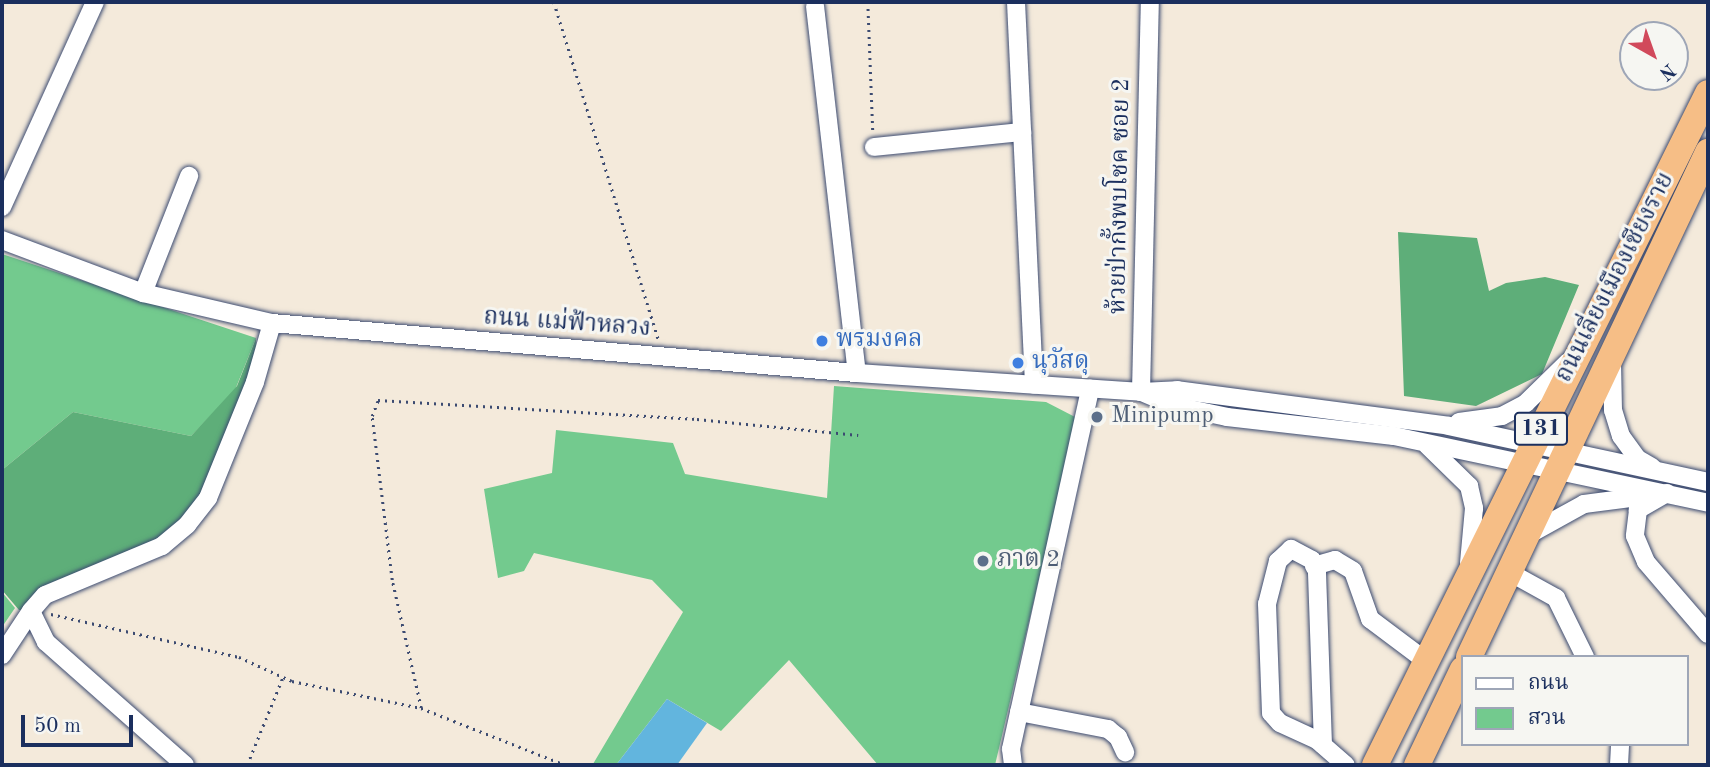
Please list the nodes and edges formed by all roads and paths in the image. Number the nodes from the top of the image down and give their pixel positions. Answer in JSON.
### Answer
{"nodes":[{"id":1,"x":95,"y":2,"type":"edge"},
{"id":2,"x":554,"y":2,"type":"edge"},
{"id":3,"x":868,"y":2,"type":"edge"},
{"id":4,"x":1016,"y":2,"type":"edge"},
{"id":5,"x":1150,"y":2,"type":"edge"},
{"id":6,"x":815,"y":6,"type":"dead end"},
{"id":7,"x":1708,"y":93,"type":"edge"},
{"id":8,"x":1022,"y":132,"type":"junction"},
{"id":9,"x":874,"y":147,"type":"joint"},
{"id":10,"x":1708,"y":152,"type":"edge"},
{"id":11,"x":189,"y":176,"type":"dead end"},
{"id":12,"x":2,"y":207,"type":"edge"},
{"id":13,"x":2,"y":240,"type":"edge"},
{"id":14,"x":143,"y":293,"type":"junction"},
{"id":15,"x":272,"y":323,"type":"junction"},
{"id":16,"x":1612,"y":349,"type":"junction"},
{"id":17,"x":1579,"y":351,"type":"junction"},
{"id":18,"x":664,"y":356,"type":"junction"},
{"id":19,"x":857,"y":373,"type":"junction"},
{"id":20,"x":1034,"y":385,"type":"junction"},
{"id":21,"x":1090,"y":389,"type":"junction"},
{"id":22,"x":1141,"y":392,"type":"junction"},
{"id":23,"x":1432,"y":424,"type":"junction"},
{"id":24,"x":858,"y":435,"type":"dead end"},
{"id":25,"x":1424,"y":443,"type":"junction"},
{"id":26,"x":1528,"y":455,"type":"junction"},
{"id":27,"x":1558,"y":462,"type":"junction"},
{"id":28,"x":1665,"y":474,"type":"junction"},
{"id":29,"x":1708,"y":482,"type":"edge"},
{"id":30,"x":1667,"y":493,"type":"junction"},
{"id":31,"x":1708,"y":503,"type":"edge"},
{"id":32,"x":1526,"y":536,"type":"junction"},
{"id":33,"x":1314,"y":566,"type":"junction"},
{"id":34,"x":1509,"y":572,"type":"junction"},
{"id":35,"x":1465,"y":584,"type":"junction"},
{"id":36,"x":31,"y":611,"type":"junction"},
{"id":37,"x":1708,"y":634,"type":"edge"},
{"id":38,"x":2,"y":655,"type":"edge"},
{"id":39,"x":1470,"y":655,"type":"edge"},
{"id":40,"x":1584,"y":655,"type":"edge"},
{"id":41,"x":1426,"y":661,"type":"junction"},
{"id":42,"x":1462,"y":670,"type":"edge"},
{"id":43,"x":283,"y":677,"type":"junction"},
{"id":44,"x":421,"y":708,"type":"junction"},
{"id":45,"x":1019,"y":712,"type":"junction"},
{"id":46,"x":1323,"y":745,"type":"junction"},
{"id":47,"x":1620,"y":746,"type":"edge"},
{"id":48,"x":1125,"y":752,"type":"dead end"},
{"id":49,"x":185,"y":765,"type":"edge"},
{"id":50,"x":247,"y":765,"type":"edge"},
{"id":51,"x":566,"y":765,"type":"edge"},
{"id":52,"x":1013,"y":765,"type":"edge"},
{"id":53,"x":1346,"y":765,"type":"edge"},
{"id":54,"x":1375,"y":765,"type":"edge"},
{"id":55,"x":1418,"y":765,"type":"edge"},
{"id":56,"x":1619,"y":765,"type":"edge"}],
"edges":[{"from":1,"to":12,"type":"street"},
{"from":2,"to":18,"type":"path"},
{"from":3,"to":9,"type":"path"},
{"from":4,"to":8,"type":"street"},
{"from":5,"to":22,"type":"street","name":"ห้วยป่ากั้งพบโชค ซอย 2"},
{"from":6,"to":19,"type":"street"},
{"from":7,"to":17,"type":"highway","name":"ถนนเลี่ยงเมืองเชียงราย","number":"131"},
{"from":8,"to":9,"type":"street"},
{"from":8,"to":20,"type":"street"},
{"from":10,"to":16,"type":"highway","name":"ถนนเลี่ยงเมืองเชียงราย","number":"131"},
{"from":11,"to":14,"type":"street"},
{"from":13,"to":14,"type":"street","name":"ถนน แม่ฟ้าหลวง"},
{"from":14,"to":15,"type":"street","name":"ถนน แม่ฟ้าหลวง"},
{"from":15,"to":18,"type":"street","name":"ถนน แม่ฟ้าหลวง"},
{"from":15,"to":36,"type":"street"},
{"from":16,"to":27,"type":"highway","name":"ถนนเลี่ยงเมืองเชียงราย","number":"131"},
{"from":16,"to":28,"type":"street"},
{"from":17,"to":23,"type":"street"},
{"from":17,"to":26,"type":"highway","name":"ถนนเลี่ยงเมืองเชียงราย","number":"131"},
{"from":18,"to":19,"type":"street","name":"ถนน แม่ฟ้าหลวง"},
{"from":19,"to":20,"type":"street","name":"ถนน แม่ฟ้าหลวง"},
{"from":20,"to":21,"type":"street","name":"ถนน แม่ฟ้าหลวง"},
{"from":21,"to":22,"type":"street","name":"ถนน แม่ฟ้าหลวง"},
{"from":21,"to":45,"type":"street"},
{"from":22,"to":23,"type":"street"},
{"from":22,"to":25,"type":"street"},
{"from":23,"to":26,"type":"street"},
{"from":24,"to":44,"type":"path"},
{"from":25,"to":26,"type":"street"},
{"from":25,"to":35,"type":"street"},
{"from":26,"to":27,"type":"street"},
{"from":26,"to":35,"type":"highway","name":"ถนนเลี่ยงเมืองเชียงราย","number":"131"},
{"from":27,"to":28,"type":"street"},
{"from":27,"to":30,"type":"street"},
{"from":27,"to":32,"type":"highway","name":"ถนนเลี่ยงเมืองเชียงราย","number":"131"},
{"from":28,"to":29,"type":"street"},
{"from":30,"to":31,"type":"street"},
{"from":30,"to":32,"type":"street"},
{"from":30,"to":37,"type":"street"},
{"from":32,"to":34,"type":"highway","name":"ถนนเลี่ยงเมืองเชียงราย","number":"131"},
{"from":33,"to":41,"type":"street"},
{"from":33,"to":46,"type":"street"},
{"from":33,"to":46,"type":"street"},
{"from":34,"to":39,"type":"highway","name":"ถนนเลี่ยงเมืองเชียงราย","number":"131"},
{"from":34,"to":40,"type":"street"},
{"from":35,"to":41,"type":"highway","name":"ถนนเลี่ยงเมืองเชียงราย","number":"131"},
{"from":36,"to":38,"type":"street"},
{"from":36,"to":43,"type":"path"},
{"from":36,"to":49,"type":"street"},
{"from":41,"to":54,"type":"highway","name":"ถนนเลี่ยงเมืองเชียงราย","number":"131"},
{"from":42,"to":55,"type":"highway"},
{"from":43,"to":44,"type":"path"},
{"from":43,"to":50,"type":"path"},
{"from":44,"to":51,"type":"path"},
{"from":45,"to":48,"type":"street"},
{"from":45,"to":52,"type":"street"},
{"from":46,"to":53,"type":"street"},
{"from":47,"to":56,"type":"street"}]}
